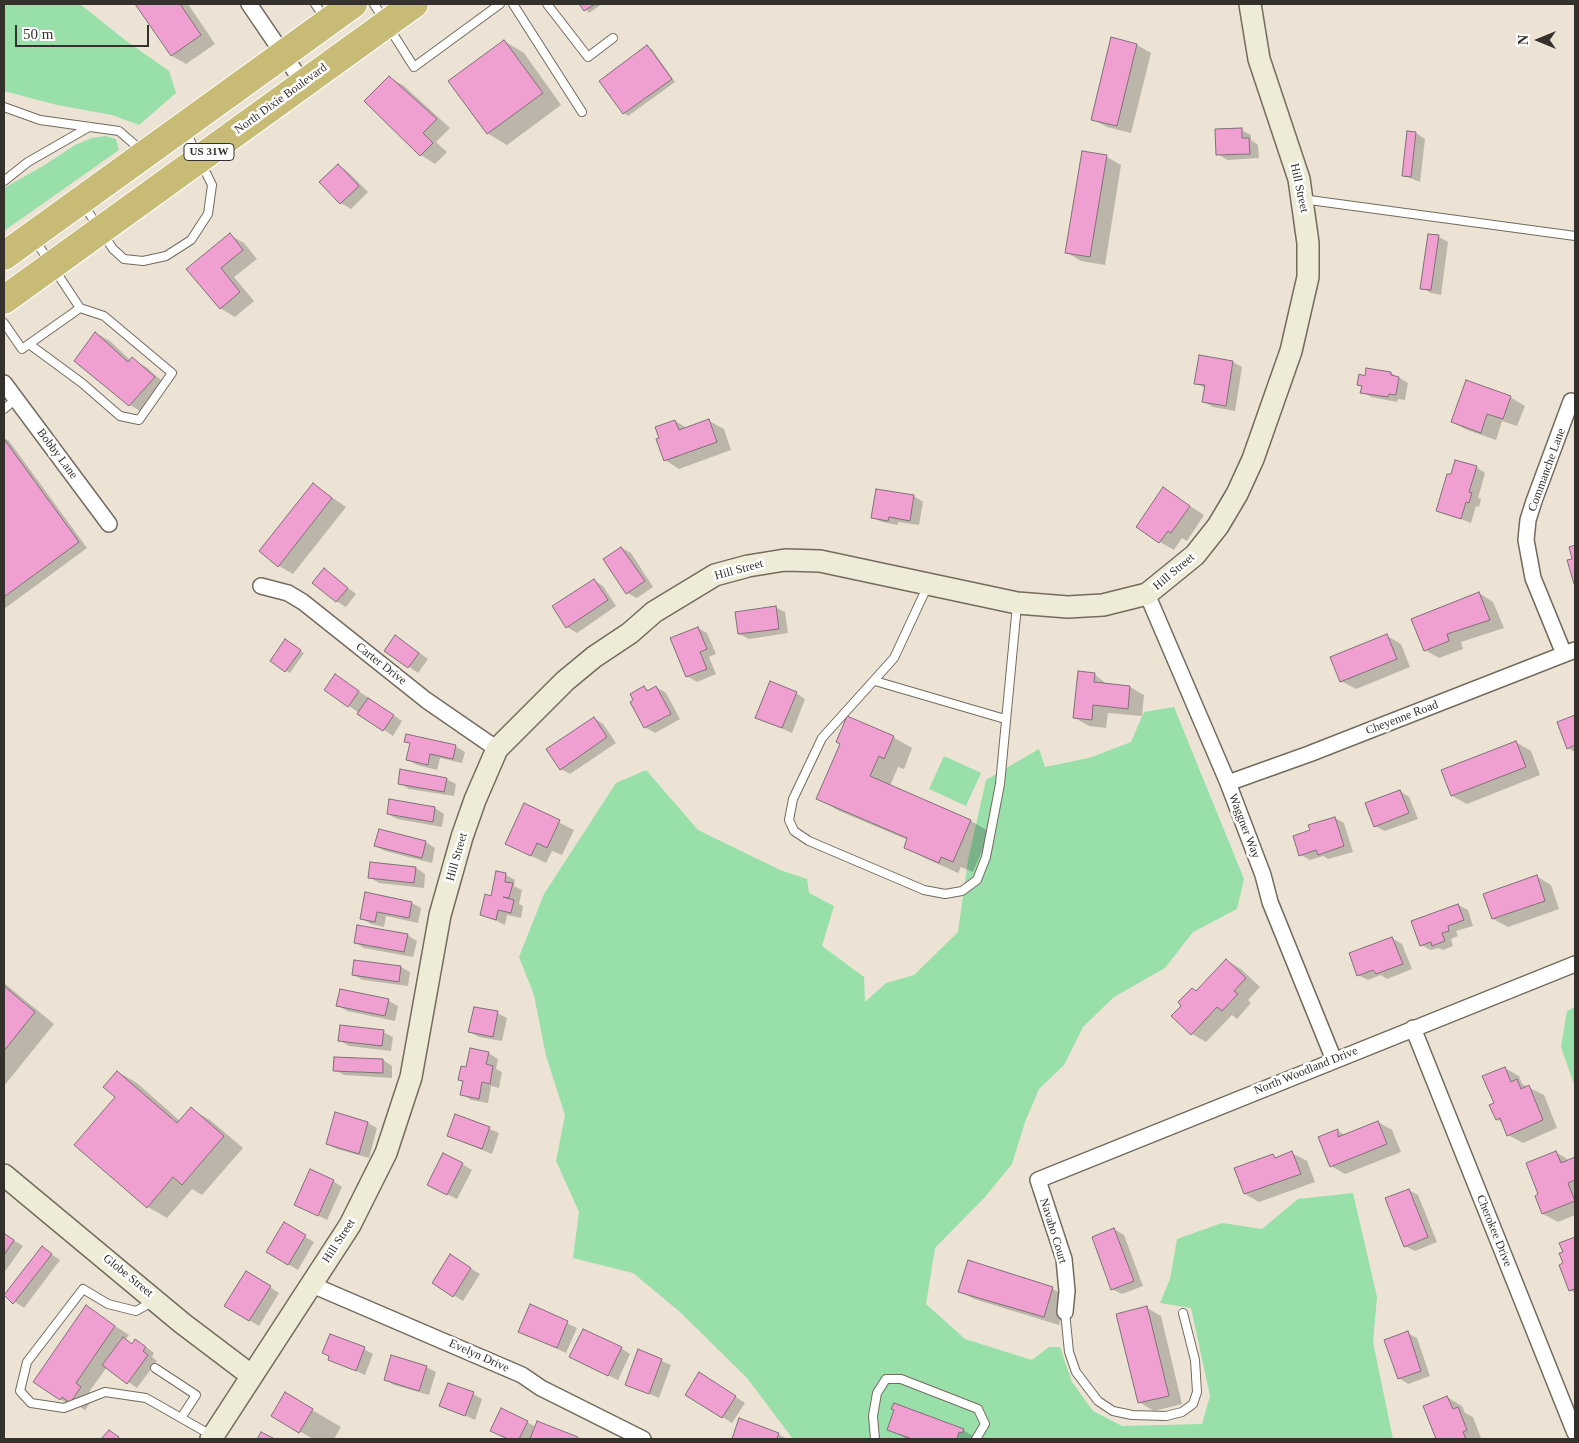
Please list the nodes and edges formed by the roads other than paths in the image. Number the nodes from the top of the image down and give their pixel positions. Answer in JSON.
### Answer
{"nodes":[{"id":1,"x":249,"y":4,"type":"edge"},
{"id":2,"x":352,"y":4,"type":"edge"},
{"id":3,"x":414,"y":4,"type":"edge"},
{"id":4,"x":500,"y":4,"type":"edge"},
{"id":5,"x":513,"y":4,"type":"edge"},
{"id":6,"x":547,"y":4,"type":"edge"},
{"id":7,"x":1250,"y":4,"type":"edge"},
{"id":8,"x":321,"y":13,"type":"edge"},
{"id":9,"x":380,"y":13,"type":"edge"},
{"id":10,"x":613,"y":38,"type":"dead end"},
{"id":11,"x":283,"y":54,"type":"junction"},
{"id":12,"x":303,"y":83,"type":"junction"},
{"id":13,"x":4,"y":108,"type":"edge"},
{"id":14,"x":582,"y":112,"type":"dead end"},
{"id":15,"x":183,"y":126,"type":"junction"},
{"id":16,"x":89,"y":127,"type":"junction"},
{"id":17,"x":145,"y":153,"type":"junction"},
{"id":18,"x":200,"y":158,"type":"junction"},
{"id":19,"x":4,"y":181,"type":"edge"},
{"id":20,"x":1302,"y":199,"type":"junction"},
{"id":21,"x":81,"y":200,"type":"junction"},
{"id":22,"x":100,"y":230,"type":"junction"},
{"id":23,"x":32,"y":235,"type":"junction"},
{"id":24,"x":1575,"y":236,"type":"edge"},
{"id":25,"x":4,"y":256,"type":"edge"},
{"id":26,"x":52,"y":265,"type":"junction"},
{"id":27,"x":4,"y":300,"type":"edge"},
{"id":28,"x":80,"y":308,"type":"junction"},
{"id":29,"x":4,"y":323,"type":"edge"},
{"id":30,"x":29,"y":344,"type":"junction"},
{"id":31,"x":4,"y":384,"type":"edge"},
{"id":32,"x":16,"y":399,"type":"junction"},
{"id":33,"x":1571,"y":400,"type":"dead end"},
{"id":34,"x":4,"y":409,"type":"edge"},
{"id":35,"x":109,"y":524,"type":"dead end"},
{"id":36,"x":929,"y":583,"type":"junction"},
{"id":37,"x":262,"y":586,"type":"dead end"},
{"id":38,"x":1147,"y":594,"type":"junction"},
{"id":39,"x":1017,"y":603,"type":"junction"},
{"id":40,"x":1570,"y":652,"type":"edge"},
{"id":41,"x":875,"y":680,"type":"junction"},
{"id":42,"x":1006,"y":719,"type":"junction"},
{"id":43,"x":497,"y":749,"type":"junction"},
{"id":44,"x":1228,"y":783,"type":"junction"},
{"id":45,"x":1575,"y":964,"type":"edge"},
{"id":46,"x":1413,"y":1028,"type":"junction"},
{"id":47,"x":1334,"y":1060,"type":"junction"},
{"id":48,"x":4,"y":1175,"type":"edge"},
{"id":49,"x":1038,"y":1180,"type":"joint"},
{"id":50,"x":310,"y":1284,"type":"junction"},
{"id":51,"x":157,"y":1300,"type":"junction"},
{"id":52,"x":1066,"y":1312,"type":"joint"},
{"id":53,"x":1183,"y":1313,"type":"dead end"},
{"id":54,"x":155,"y":1368,"type":"dead end"},
{"id":55,"x":252,"y":1376,"type":"junction"},
{"id":56,"x":181,"y":1418,"type":"junction"},
{"id":57,"x":1575,"y":1433,"type":"edge"},
{"id":58,"x":212,"y":1438,"type":"edge"},
{"id":59,"x":642,"y":1439,"type":"edge"},
{"id":60,"x":875,"y":1439,"type":"edge"},
{"id":61,"x":976,"y":1439,"type":"edge"}],
"edges":[{"from":1,"to":11,"type":"street"},
{"from":2,"to":8,"type":"highway","number":"US 31W"},
{"from":3,"to":9,"type":"highway","name":"North Dixie Boulevard","number":"US 31W"},
{"from":4,"to":9,"type":"lane"},
{"from":5,"to":14,"type":"lane"},
{"from":6,"to":10,"type":"lane"},
{"from":7,"to":20,"type":"street","name":"Hill Street"},
{"from":8,"to":11,"type":"highway","number":"US 31W"},
{"from":9,"to":12,"type":"highway","name":"North Dixie Boulevard","number":"US 31W"},
{"from":11,"to":12,"type":"street"},
{"from":11,"to":15,"type":"highway","number":"US 31W"},
{"from":12,"to":18,"type":"highway","name":"North Dixie Boulevard","number":"US 31W"},
{"from":13,"to":16,"type":"lane"},
{"from":15,"to":17,"type":"highway","number":"US 31W"},
{"from":15,"to":18,"type":"lane"},
{"from":16,"to":17,"type":"lane"},
{"from":16,"to":19,"type":"lane"},
{"from":17,"to":21,"type":"highway","number":"US 31W"},
{"from":18,"to":22,"type":"highway","name":"North Dixie Boulevard","number":"US 31W"},
{"from":18,"to":22,"type":"lane"},
{"from":20,"to":24,"type":"lane"},
{"from":20,"to":38,"type":"street","name":"Hill Street"},
{"from":21,"to":22,"type":"lane"},
{"from":21,"to":23,"type":"highway","number":"US 31W"},
{"from":22,"to":26,"type":"highway","name":"North Dixie Boulevard","number":"US 31W"},
{"from":23,"to":25,"type":"highway","number":"US 31W"},
{"from":23,"to":26,"type":"lane"},
{"from":26,"to":27,"type":"highway","name":"North Dixie Boulevard","number":"US 31W"},
{"from":26,"to":28,"type":"lane"},
{"from":28,"to":30,"type":"lane"},
{"from":28,"to":30,"type":"lane"},
{"from":29,"to":30,"type":"lane"},
{"from":31,"to":32,"type":"street","name":"Bobby Lane"},
{"from":32,"to":34,"type":"lane"},
{"from":32,"to":35,"type":"street","name":"Bobby Lane"},
{"from":33,"to":40,"type":"street","name":"Commanche Lane"},
{"from":36,"to":39,"type":"street","name":"Hill Street"},
{"from":36,"to":41,"type":"lane"},
{"from":36,"to":43,"type":"street","name":"Hill Street"},
{"from":37,"to":43,"type":"street","name":"Carter Drive"},
{"from":38,"to":39,"type":"street","name":"Hill Street"},
{"from":38,"to":44,"type":"street","name":"Waggner Way"},
{"from":39,"to":42,"type":"lane"},
{"from":40,"to":44,"type":"street","name":"Cheyenne Road"},
{"from":41,"to":42,"type":"lane"},
{"from":41,"to":42,"type":"lane"},
{"from":43,"to":50,"type":"street","name":"Hill Street"},
{"from":44,"to":47,"type":"street","name":"Waggner Way"},
{"from":45,"to":46,"type":"street","name":"North Woodland Drive"},
{"from":46,"to":47,"type":"street","name":"North Woodland Drive"},
{"from":46,"to":57,"type":"street","name":"Cherokee Drive"},
{"from":47,"to":49,"type":"street","name":"North Woodland Drive"},
{"from":48,"to":51,"type":"street","name":"Globe Street"},
{"from":49,"to":52,"type":"street","name":"Navaho Court"},
{"from":50,"to":55,"type":"street","name":"Hill Street"},
{"from":50,"to":59,"type":"street","name":"Evelyn Drive"},
{"from":51,"to":55,"type":"street","name":"Globe Street"},
{"from":51,"to":56,"type":"lane"},
{"from":52,"to":53,"type":"lane"},
{"from":54,"to":56,"type":"lane"},
{"from":55,"to":58,"type":"street","name":"Hill Street"},
{"from":56,"to":58,"type":"lane"},
{"from":60,"to":61,"type":"lane"}]}
